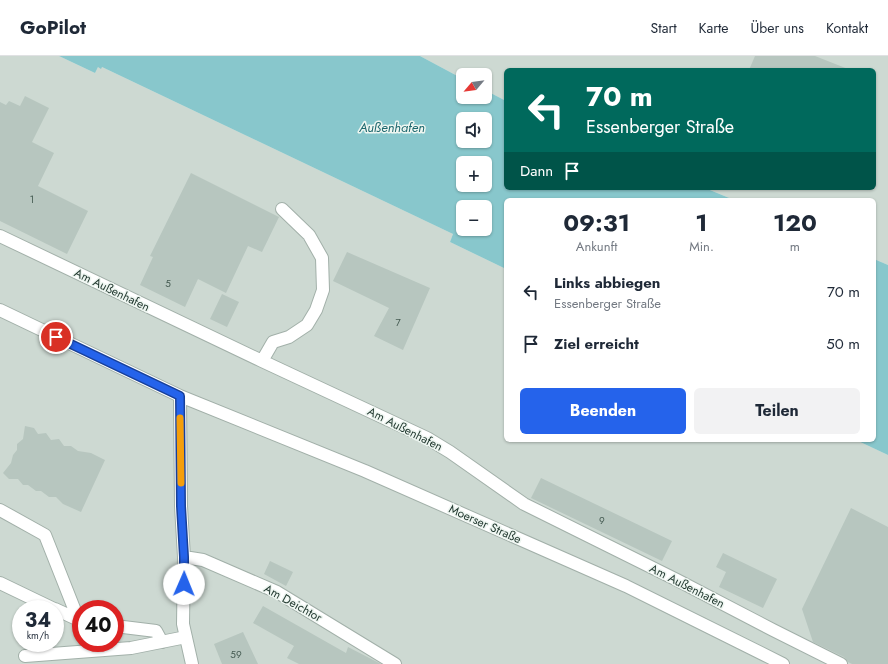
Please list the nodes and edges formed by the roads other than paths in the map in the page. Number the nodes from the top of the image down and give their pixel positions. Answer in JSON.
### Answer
{"nodes":[{"id":1,"x":282,"y":208,"type":"dead end"},
{"id":2,"x":0,"y":236,"type":"edge"},
{"id":3,"x":0,"y":310,"type":"edge"},
{"id":4,"x":262,"y":361,"type":"junction"},
{"id":5,"x":180,"y":396,"type":"junction"},
{"id":6,"x":0,"y":510,"type":"edge"},
{"id":7,"x":184,"y":557,"type":"junction"},
{"id":8,"x":0,"y":583,"type":"edge"},
{"id":9,"x":36,"y":600,"type":"edge"},
{"id":10,"x":72,"y":601,"type":"edge"},
{"id":11,"x":124,"y":627,"type":"edge"},
{"id":12,"x":186,"y":637,"type":"junction"},
{"id":13,"x":162,"y":642,"type":"junction"},
{"id":14,"x":25,"y":656,"type":"dead end"},
{"id":15,"x":192,"y":664,"type":"edge"},
{"id":16,"x":394,"y":664,"type":"edge"},
{"id":17,"x":783,"y":664,"type":"edge"},
{"id":18,"x":841,"y":664,"type":"edge"}],
"edges":[{"from":1,"to":4,"type":"street"},
{"from":2,"to":4,"type":"street","name":"Am Außenhafen"},
{"from":3,"to":5,"type":"street","name":"Moerser Straße"},
{"from":4,"to":18,"type":"street","name":"Am Außenhafen"},
{"from":5,"to":7,"type":"street"},
{"from":5,"to":17,"type":"street","name":"Moerser Straße"},
{"from":6,"to":10,"type":"street"},
{"from":7,"to":12,"type":"street"},
{"from":7,"to":16,"type":"street","name":"Am Deichtor"},
{"from":8,"to":9,"type":"street"},
{"from":11,"to":13,"type":"street"},
{"from":12,"to":13,"type":"street"},
{"from":12,"to":15,"type":"street"},
{"from":13,"to":14,"type":"street"}]}
